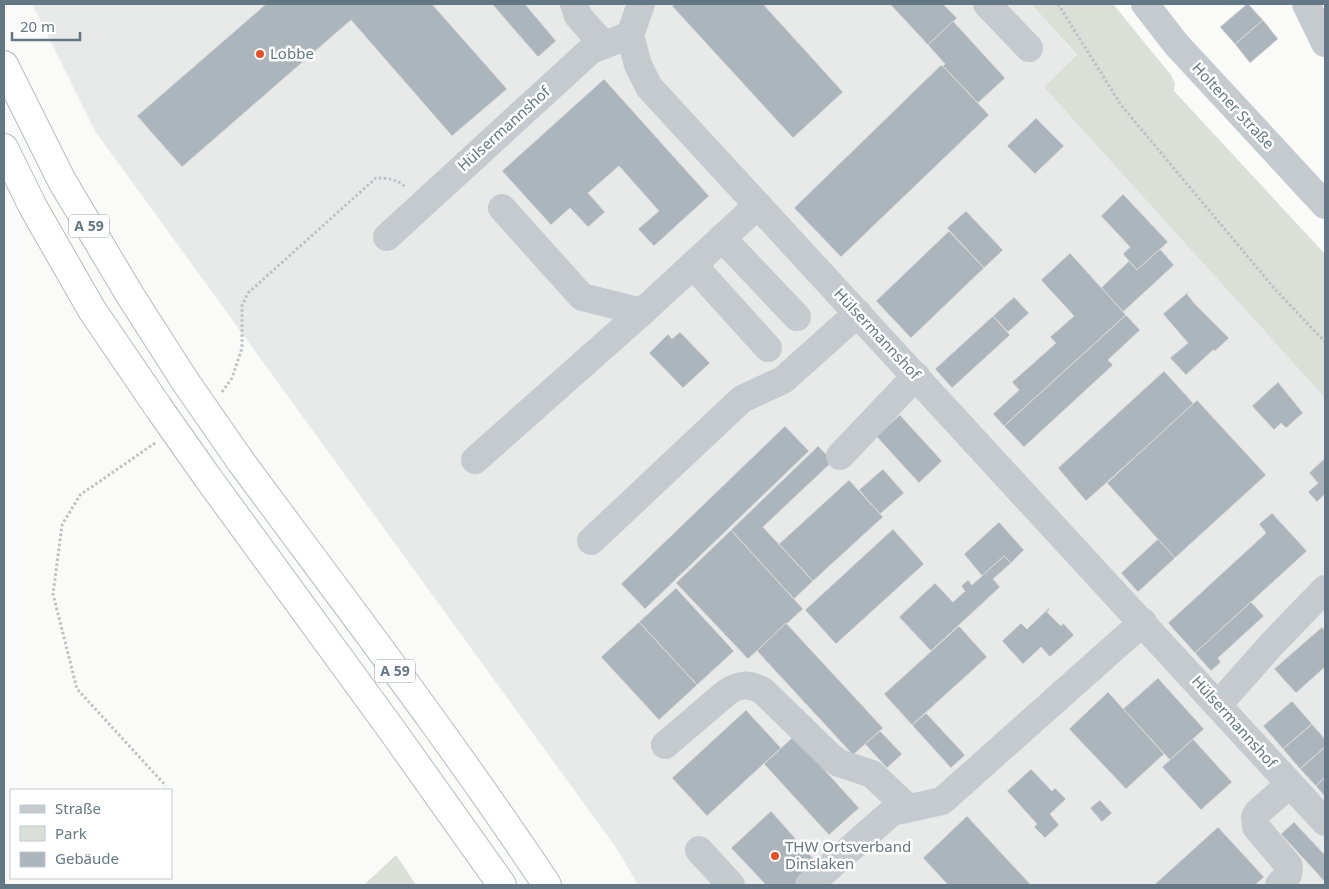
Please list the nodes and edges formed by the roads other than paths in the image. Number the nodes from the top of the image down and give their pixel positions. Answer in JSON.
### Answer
{"nodes":[{"id":1,"x":574,"y":4,"type":"edge"},
{"id":2,"x":641,"y":4,"type":"edge"},
{"id":3,"x":986,"y":4,"type":"edge"},
{"id":4,"x":1145,"y":4,"type":"edge"},
{"id":5,"x":1306,"y":4,"type":"edge"},
{"id":6,"x":630,"y":35,"type":"junction"},
{"id":7,"x":1325,"y":43,"type":"edge"},
{"id":8,"x":604,"y":45,"type":"junction"},
{"id":9,"x":1029,"y":48,"type":"dead end"},
{"id":10,"x":4,"y":64,"type":"edge"},
{"id":11,"x":4,"y":148,"type":"edge"},
{"id":12,"x":758,"y":205,"type":"junction"},
{"id":13,"x":1325,"y":205,"type":"edge"},
{"id":14,"x":502,"y":208,"type":"dead end"},
{"id":15,"x":386,"y":237,"type":"dead end"},
{"id":16,"x":722,"y":238,"type":"junction"},
{"id":17,"x":693,"y":265,"type":"junction"},
{"id":18,"x":642,"y":312,"type":"junction"},
{"id":19,"x":858,"y":313,"type":"junction"},
{"id":20,"x":796,"y":318,"type":"dead end"},
{"id":21,"x":768,"y":348,"type":"dead end"},
{"id":22,"x":916,"y":376,"type":"junction"},
{"id":23,"x":840,"y":456,"type":"dead end"},
{"id":24,"x":475,"y":460,"type":"dead end"},
{"id":25,"x":591,"y":541,"type":"dead end"},
{"id":26,"x":1325,"y":589,"type":"edge"},
{"id":27,"x":1142,"y":622,"type":"junction"},
{"id":28,"x":1218,"y":705,"type":"junction"},
{"id":29,"x":664,"y":744,"type":"dead end"},
{"id":30,"x":1290,"y":784,"type":"junction"},
{"id":31,"x":908,"y":808,"type":"junction"},
{"id":32,"x":1325,"y":822,"type":"edge"},
{"id":33,"x":699,"y":850,"type":"dead end"},
{"id":34,"x":502,"y":885,"type":"edge"},
{"id":35,"x":547,"y":885,"type":"edge"},
{"id":36,"x":731,"y":885,"type":"edge"},
{"id":37,"x":809,"y":885,"type":"edge"},
{"id":38,"x":1280,"y":885,"type":"edge"}],
"edges":[{"from":1,"to":8,"type":"street"},
{"from":2,"to":6,"type":"street"},
{"from":3,"to":9,"type":"street"},
{"from":4,"to":13,"type":"street","name":"Holtener Straße"},
{"from":5,"to":7,"type":"street"},
{"from":6,"to":8,"type":"street","name":"Hülsermannshof"},
{"from":6,"to":12,"type":"street","name":"Hülsermannshof"},
{"from":8,"to":15,"type":"street","name":"Hülsermannshof"},
{"from":10,"to":35,"type":"highway","number":"A 59","bridge":true},
{"from":11,"to":34,"type":"highway","number":"A 59","bridge":true},
{"from":12,"to":16,"type":"street"},
{"from":12,"to":19,"type":"street","name":"Hülsermannshof"},
{"from":14,"to":18,"type":"street"},
{"from":16,"to":17,"type":"street"},
{"from":16,"to":20,"type":"street"},
{"from":17,"to":18,"type":"street"},
{"from":17,"to":21,"type":"street"},
{"from":18,"to":24,"type":"street"},
{"from":19,"to":22,"type":"street","name":"Hülsermannshof"},
{"from":19,"to":25,"type":"street"},
{"from":22,"to":23,"type":"street"},
{"from":22,"to":27,"type":"street","name":"Hülsermannshof"},
{"from":26,"to":28,"type":"street"},
{"from":27,"to":28,"type":"street","name":"Hülsermannshof"},
{"from":27,"to":31,"type":"street"},
{"from":28,"to":30,"type":"street","name":"Hülsermannshof"},
{"from":29,"to":31,"type":"street"},
{"from":30,"to":32,"type":"street","name":"Hülsermannshof"},
{"from":30,"to":38,"type":"street"},
{"from":31,"to":37,"type":"street"},
{"from":33,"to":36,"type":"street"}]}
